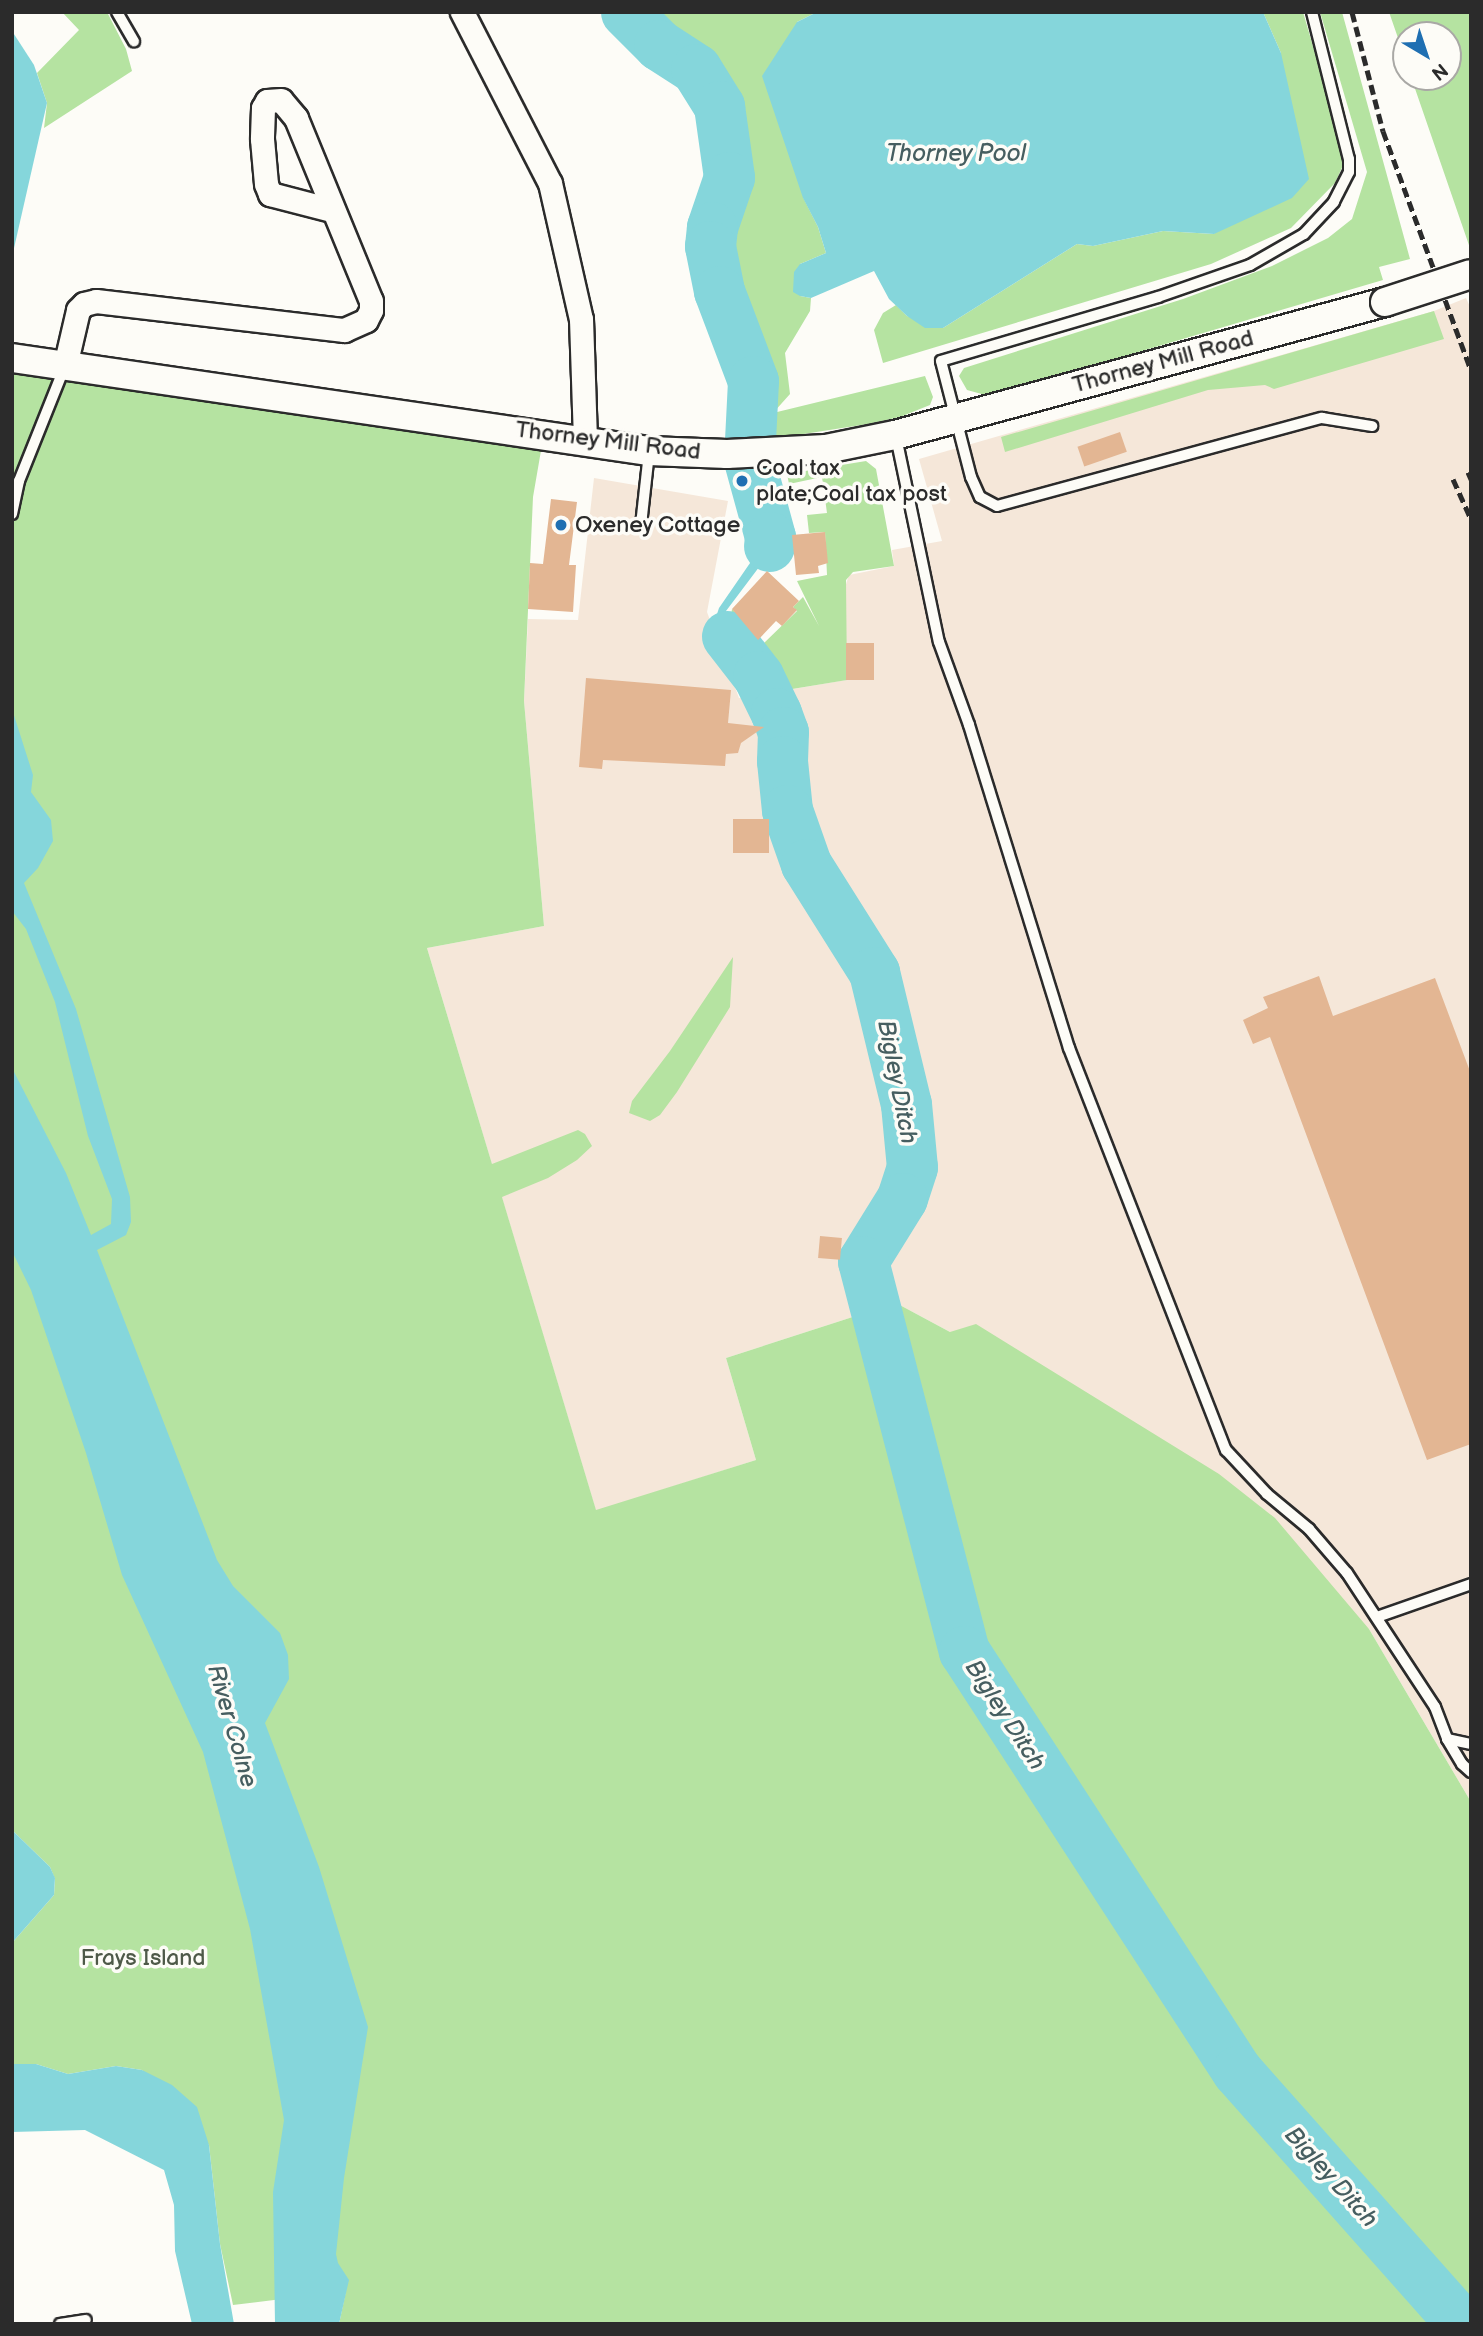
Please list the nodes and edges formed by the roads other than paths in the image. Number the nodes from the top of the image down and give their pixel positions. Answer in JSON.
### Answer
{"nodes":[{"id":1,"x":117,"y":12,"type":"edge"},
{"id":2,"x":462,"y":12,"type":"edge"},
{"id":3,"x":1312,"y":12,"type":"edge"},
{"id":4,"x":134,"y":41,"type":"dead end"},
{"id":5,"x":332,"y":210,"type":"junction"},
{"id":6,"x":1471,"y":274,"type":"edge"},
{"id":7,"x":17,"y":359,"type":"edge"},
{"id":8,"x":65,"y":366,"type":"junction"},
{"id":9,"x":957,"y":418,"type":"junction"},
{"id":10,"x":1372,"y":426,"type":"dead end"},
{"id":11,"x":895,"y":435,"type":"junction"},
{"id":12,"x":585,"y":441,"type":"junction"},
{"id":13,"x":649,"y":451,"type":"junction"},
{"id":14,"x":12,"y":514,"type":"edge"},
{"id":15,"x":641,"y":525,"type":"dead end"},
{"id":16,"x":1471,"y":1584,"type":"edge"},
{"id":17,"x":1377,"y":1618,"type":"junction"},
{"id":18,"x":1447,"y":1739,"type":"junction"},
{"id":19,"x":1471,"y":1744,"type":"edge"},
{"id":20,"x":1471,"y":1772,"type":"edge"},
{"id":21,"x":86,"y":2320,"type":"dead end"},
{"id":22,"x":60,"y":2324,"type":"edge"}],
"edges":[{"from":1,"to":4,"type":"lane"},
{"from":2,"to":12,"type":"street"},
{"from":3,"to":9,"type":"lane"},
{"from":5,"to":5,"type":"street"},
{"from":5,"to":8,"type":"street"},
{"from":6,"to":9,"type":"street","name":"Thorney Mill Road","bridge":true},
{"from":7,"to":8,"type":"street","name":"Thorney Mill Road"},
{"from":8,"to":12,"type":"street","name":"Thorney Mill Road"},
{"from":8,"to":14,"type":"lane"},
{"from":9,"to":10,"type":"lane"},
{"from":9,"to":11,"type":"street","name":"Thorney Mill Road"},
{"from":11,"to":13,"type":"street","name":"Thorney Mill Road"},
{"from":11,"to":17,"type":"lane"},
{"from":12,"to":13,"type":"street","name":"Thorney Mill Road"},
{"from":13,"to":15,"type":"lane"},
{"from":16,"to":17,"type":"lane"},
{"from":17,"to":18,"type":"lane"},
{"from":18,"to":19,"type":"lane"},
{"from":18,"to":20,"type":"lane"},
{"from":21,"to":22,"type":"lane"}]}
